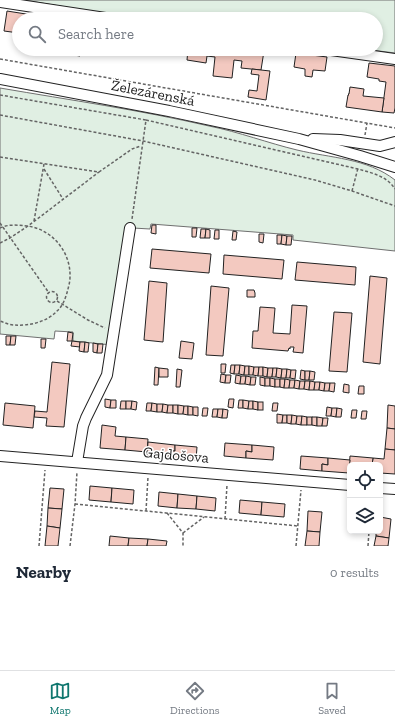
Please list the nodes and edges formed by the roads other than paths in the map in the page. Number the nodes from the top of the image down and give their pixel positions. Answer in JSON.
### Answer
{"nodes":[{"id":1,"x":0,"y":2,"type":"edge"},
{"id":2,"x":66,"y":12,"type":"edge"},
{"id":3,"x":374,"y":56,"type":"edge"},
{"id":4,"x":395,"y":59,"type":"edge"},
{"id":5,"x":0,"y":79,"type":"edge"},
{"id":6,"x":299,"y":139,"type":"junction"},
{"id":7,"x":395,"y":142,"type":"edge"},
{"id":8,"x":395,"y":167,"type":"edge"},
{"id":9,"x":130,"y":228,"type":"road end"},
{"id":10,"x":0,"y":456,"type":"edge"},
{"id":11,"x":77,"y":462,"type":"junction"},
{"id":12,"x":347,"y":485,"type":"edge"},
{"id":13,"x":383,"y":488,"type":"edge"},
{"id":14,"x":395,"y":489,"type":"edge"}],
"edges":[{"from":1,"to":2,"type":"street"},
{"from":3,"to":4,"type":"street"},
{"from":5,"to":6,"type":"street","name":"Železárenská"},
{"from":6,"to":7,"type":"street","name":"Železárenská"},
{"from":6,"to":8,"type":"street","name":"Železárenská"},
{"from":9,"to":11,"type":"street"},
{"from":10,"to":11,"type":"street","name":"Gajdošova"},
{"from":11,"to":12,"type":"street","name":"Gajdošova"},
{"from":13,"to":14,"type":"street"}]}
